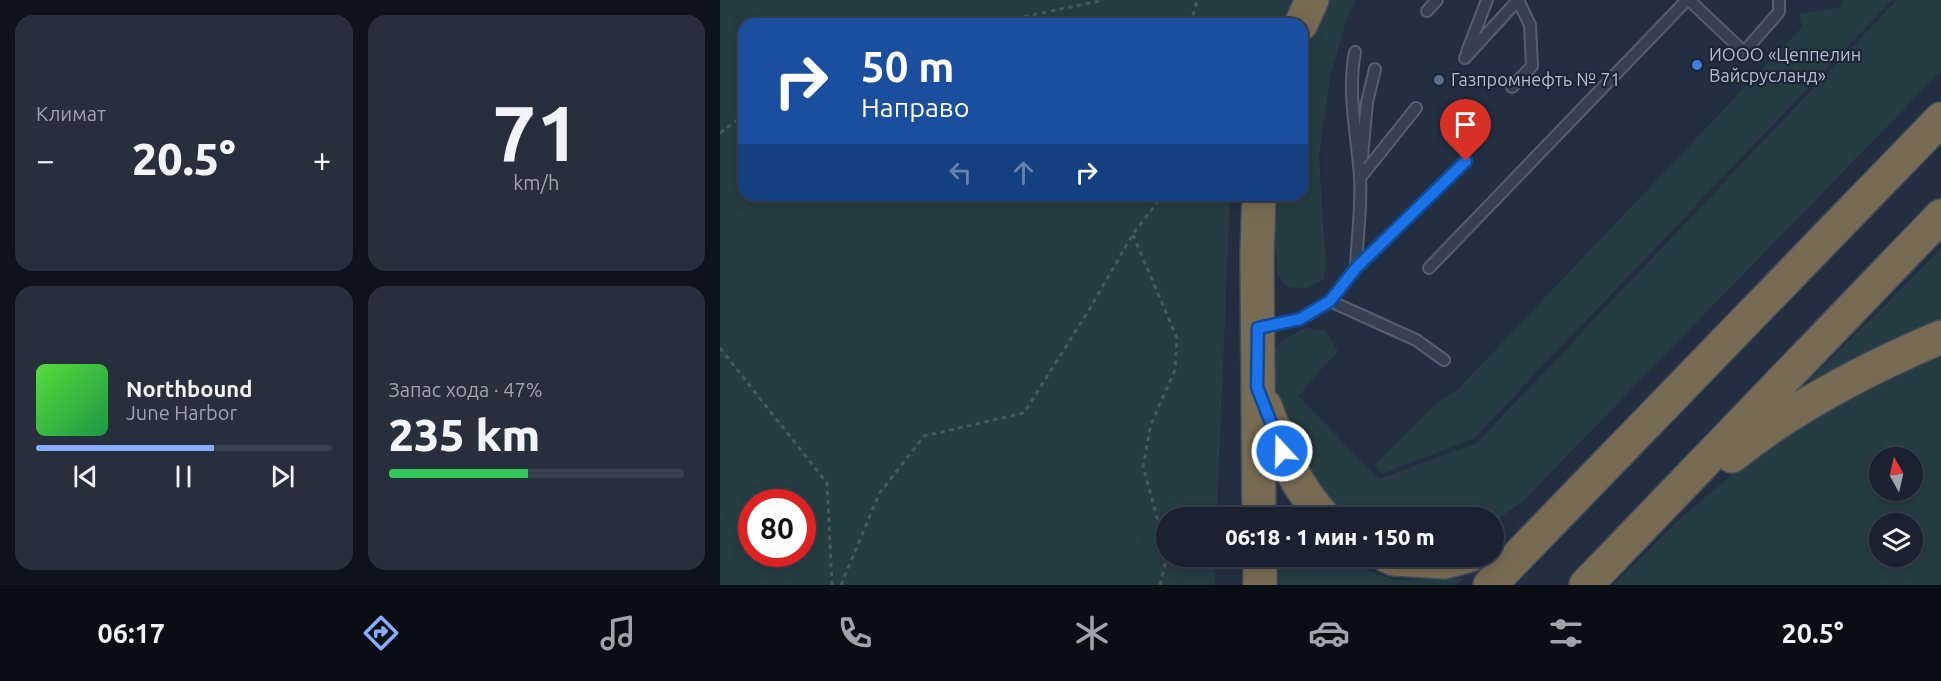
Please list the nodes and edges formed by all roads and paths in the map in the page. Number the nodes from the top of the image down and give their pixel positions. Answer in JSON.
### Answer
{"nodes":[{"id":1,"x":1104,"y":0,"type":"edge"},
{"id":2,"x":1197,"y":0,"type":"edge"},
{"id":3,"x":1312,"y":0,"type":"edge"},
{"id":4,"x":1437,"y":0,"type":"edge"},
{"id":5,"x":1487,"y":0,"type":"edge"},
{"id":6,"x":1518,"y":0,"type":"edge"},
{"id":7,"x":1688,"y":0,"type":"edge"},
{"id":8,"x":1779,"y":0,"type":"edge"},
{"id":9,"x":1427,"y":11,"type":"dead end"},
{"id":10,"x":1018,"y":18,"type":"edge"},
{"id":11,"x":1192,"y":18,"type":"edge"},
{"id":12,"x":1304,"y":18,"type":"edge"},
{"id":13,"x":1354,"y":52,"type":"dead end"},
{"id":14,"x":1375,"y":69,"type":"dead end"},
{"id":15,"x":1512,"y":87,"type":"dead end"},
{"id":16,"x":1416,"y":108,"type":"dead end"},
{"id":17,"x":1941,"y":119,"type":"edge"},
{"id":18,"x":738,"y":120,"type":"edge"},
{"id":19,"x":720,"y":133,"type":"edge"},
{"id":20,"x":1466,"y":161,"type":"dead end"},
{"id":21,"x":1360,"y":178,"type":"junction"},
{"id":22,"x":1158,"y":201,"type":"edge"},
{"id":23,"x":1259,"y":201,"type":"edge"},
{"id":24,"x":1941,"y":216,"type":"edge"},
{"id":25,"x":1133,"y":234,"type":"junction"},
{"id":26,"x":1356,"y":268,"type":"junction"},
{"id":27,"x":1429,"y":268,"type":"dead end"},
{"id":28,"x":1330,"y":301,"type":"junction"},
{"id":29,"x":1258,"y":328,"type":"junction"},
{"id":30,"x":1941,"y":337,"type":"edge"},
{"id":31,"x":720,"y":348,"type":"edge"},
{"id":32,"x":1444,"y":360,"type":"dead end"},
{"id":33,"x":1257,"y":387,"type":"junction"},
{"id":34,"x":1259,"y":507,"type":"edge"},
{"id":35,"x":1315,"y":507,"type":"edge"},
{"id":36,"x":1565,"y":507,"type":"junction"},
{"id":37,"x":1156,"y":514,"type":"edge"},
{"id":38,"x":1644,"y":526,"type":"junction"},
{"id":39,"x":1504,"y":542,"type":"edge"},
{"id":40,"x":1164,"y":567,"type":"edge"},
{"id":41,"x":1260,"y":567,"type":"edge"},
{"id":42,"x":832,"y":585,"type":"edge"},
{"id":43,"x":841,"y":585,"type":"edge"},
{"id":44,"x":1160,"y":585,"type":"edge"},
{"id":45,"x":1260,"y":585,"type":"edge"},
{"id":46,"x":1490,"y":585,"type":"edge"},
{"id":47,"x":1586,"y":585,"type":"edge"}],
"edges":[{"from":1,"to":10,"type":"path"},
{"from":2,"to":11,"type":"path"},
{"from":3,"to":12,"type":"highway"},
{"from":4,"to":9,"type":"lane"},
{"from":5,"to":6,"type":"lane"},
{"from":6,"to":15,"type":"lane"},
{"from":7,"to":8,"type":"lane"},
{"from":7,"to":27,"type":"lane"},
{"from":13,"to":21,"type":"lane"},
{"from":14,"to":21,"type":"lane"},
{"from":16,"to":21,"type":"lane"},
{"from":17,"to":36,"type":"highway"},
{"from":18,"to":19,"type":"path"},
{"from":20,"to":26,"type":"lane"},
{"from":21,"to":26,"type":"lane"},
{"from":22,"to":25,"type":"path"},
{"from":23,"to":29,"type":"highway"},
{"from":24,"to":38,"type":"highway"},
{"from":25,"to":37,"type":"path"},
{"from":25,"to":43,"type":"path"},
{"from":26,"to":28,"type":"lane"},
{"from":28,"to":29,"type":"lane"},
{"from":28,"to":32,"type":"lane"},
{"from":29,"to":33,"type":"highway"},
{"from":30,"to":38,"type":"highway"},
{"from":31,"to":42,"type":"path"},
{"from":33,"to":34,"type":"highway"},
{"from":33,"to":35,"type":"highway"},
{"from":36,"to":39,"type":"highway"},
{"from":36,"to":46,"type":"highway"},
{"from":38,"to":47,"type":"highway"},
{"from":40,"to":44,"type":"path"},
{"from":41,"to":45,"type":"highway"}]}
